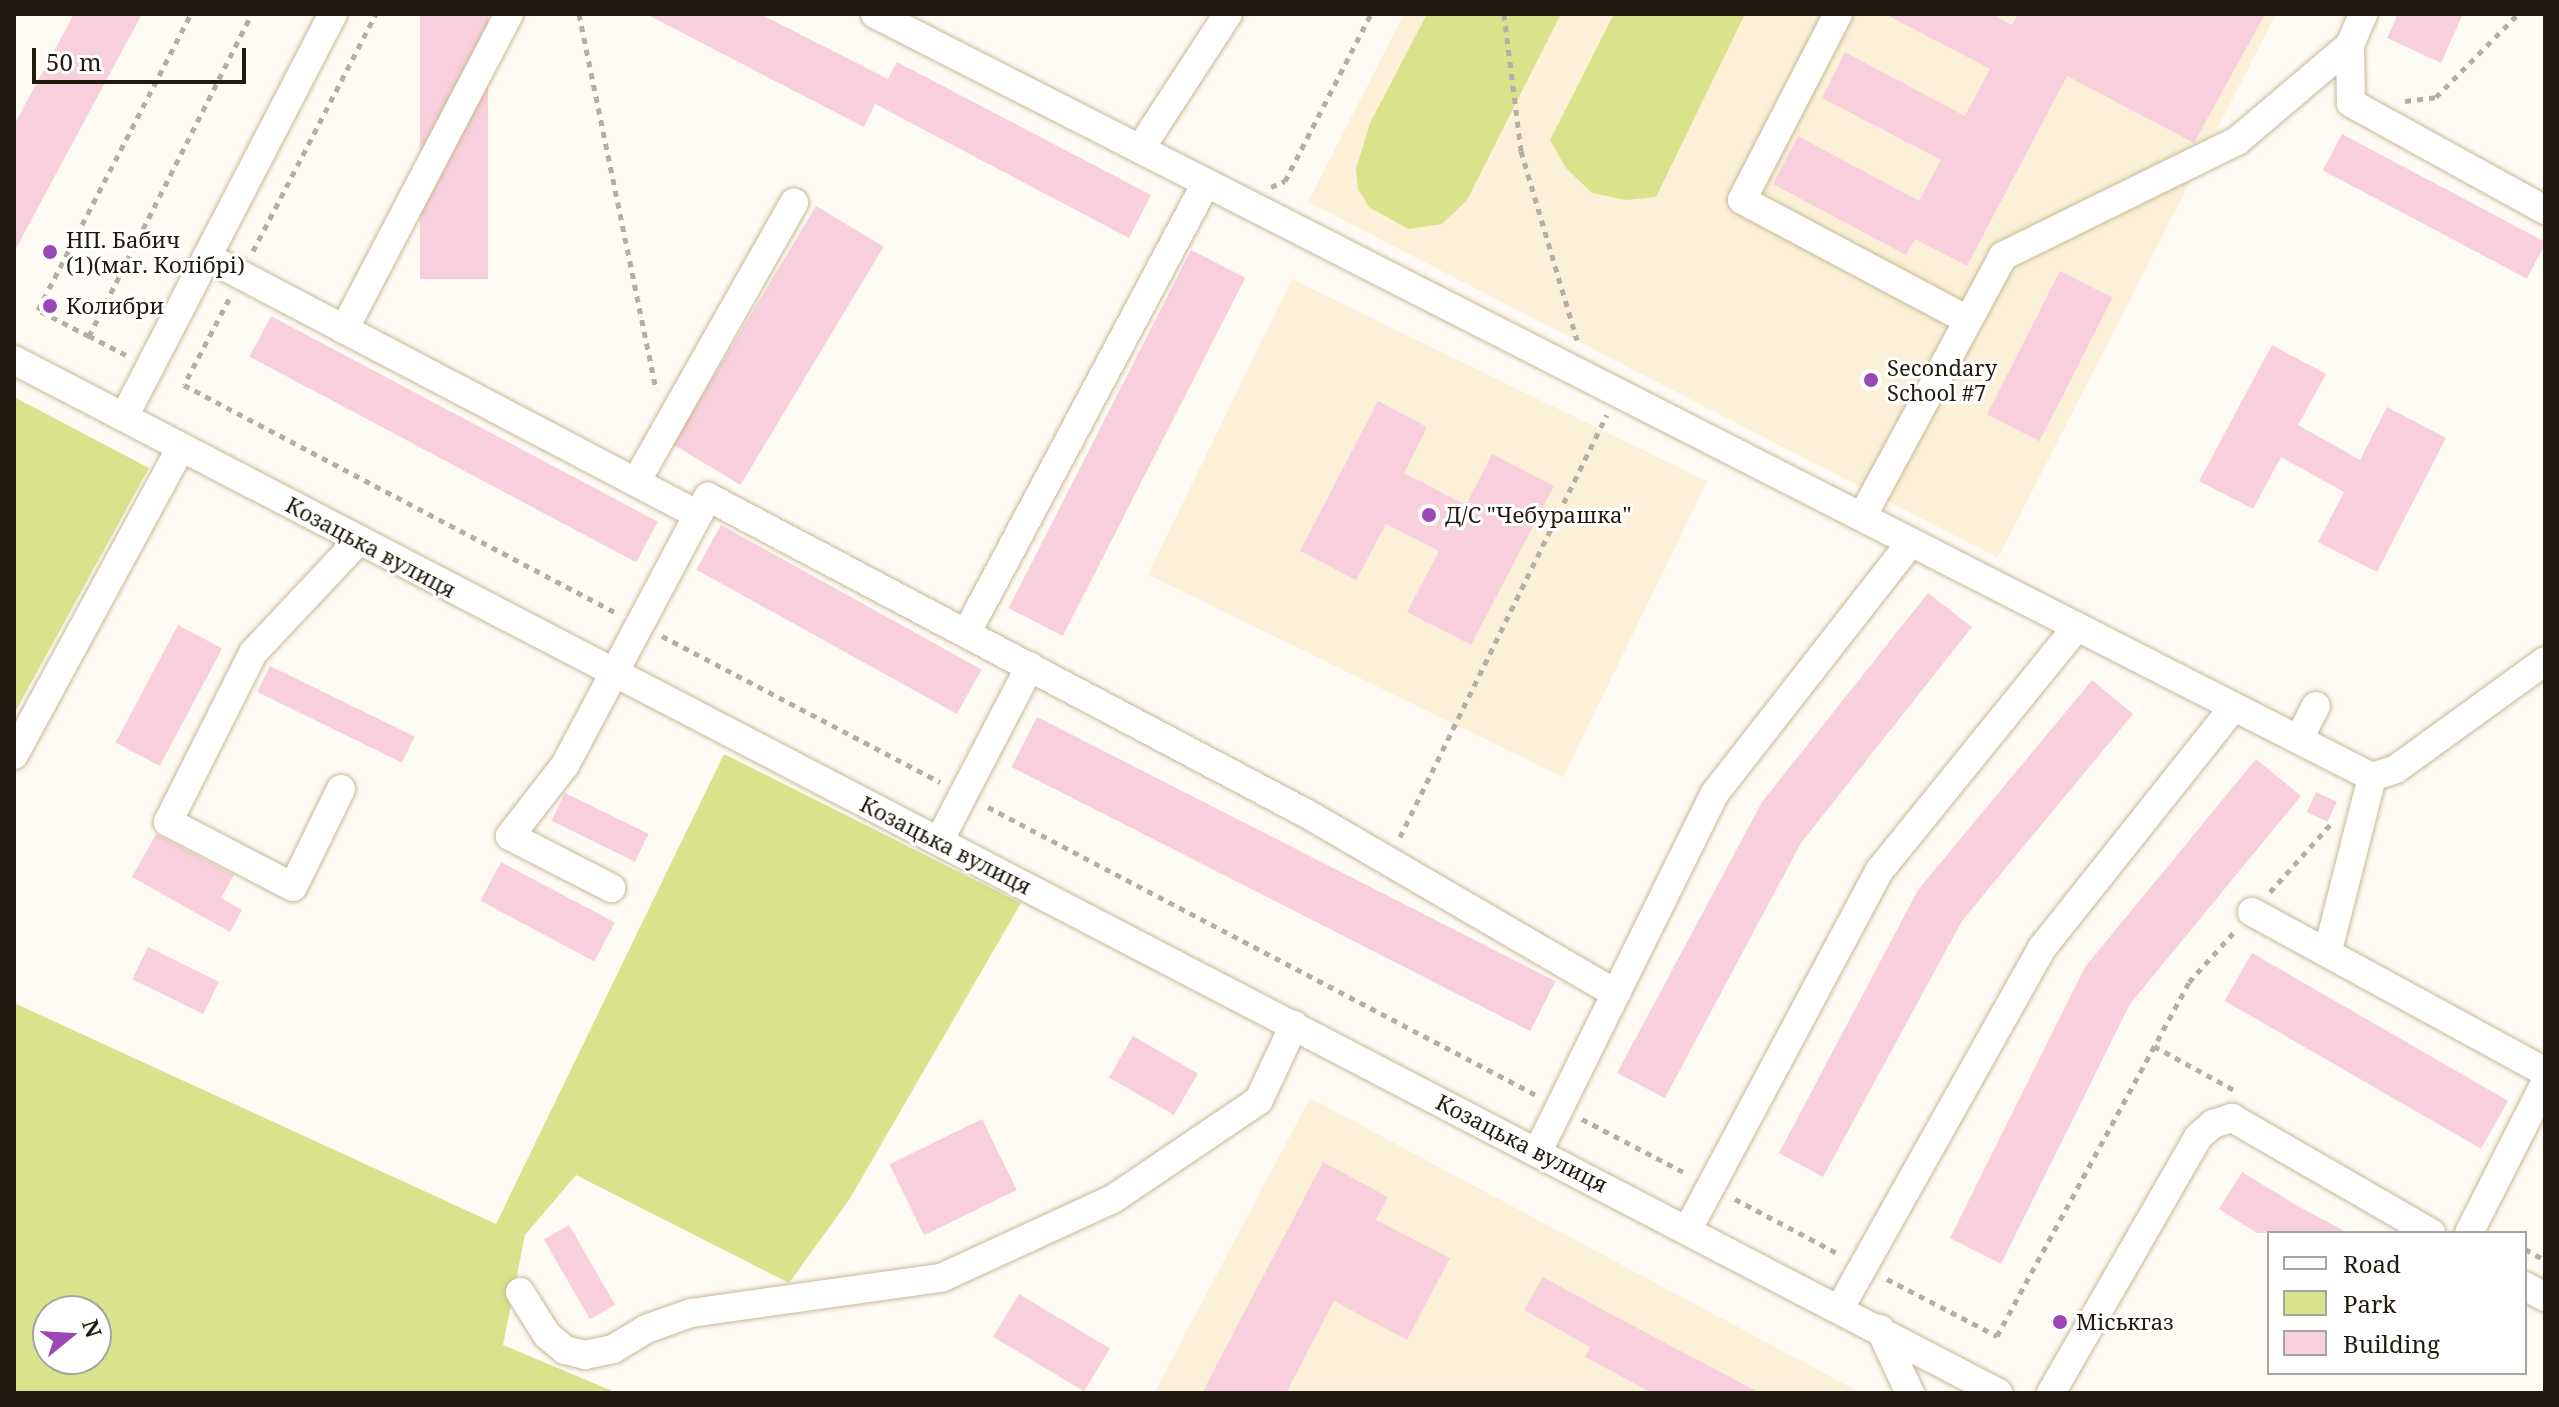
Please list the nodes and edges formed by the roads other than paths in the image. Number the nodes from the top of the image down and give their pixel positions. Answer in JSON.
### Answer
{"nodes":[{"id":1,"x":333,"y":14,"type":"edge"},
{"id":2,"x":509,"y":14,"type":"edge"},
{"id":3,"x":875,"y":14,"type":"edge"},
{"id":4,"x":1228,"y":14,"type":"edge"},
{"id":5,"x":1838,"y":14,"type":"edge"},
{"id":6,"x":2363,"y":14,"type":"edge"},
{"id":7,"x":2350,"y":45,"type":"junction"},
{"id":8,"x":1140,"y":149,"type":"junction"},
{"id":9,"x":1206,"y":183,"type":"junction"},
{"id":10,"x":794,"y":203,"type":"dead end"},
{"id":11,"x":2545,"y":210,"type":"edge"},
{"id":12,"x":207,"y":257,"type":"junction"},
{"id":13,"x":1968,"y":320,"type":"junction"},
{"id":14,"x":344,"y":329,"type":"junction"},
{"id":15,"x":14,"y":360,"type":"edge"},
{"id":16,"x":124,"y":417,"type":"junction"},
{"id":17,"x":181,"y":447,"type":"junction"},
{"id":18,"x":636,"y":482,"type":"junction"},
{"id":19,"x":698,"y":515,"type":"junction"},
{"id":20,"x":1862,"y":517,"type":"junction"},
{"id":21,"x":359,"y":540,"type":"junction"},
{"id":22,"x":1911,"y":542,"type":"junction"},
{"id":23,"x":2077,"y":627,"type":"junction"},
{"id":24,"x":967,"y":632,"type":"junction"},
{"id":25,"x":2545,"y":661,"type":"edge"},
{"id":26,"x":1030,"y":666,"type":"junction"},
{"id":27,"x":616,"y":676,"type":"junction"},
{"id":28,"x":2316,"y":706,"type":"dead end"},
{"id":29,"x":2234,"y":707,"type":"junction"},
{"id":30,"x":2299,"y":739,"type":"junction"},
{"id":31,"x":14,"y":755,"type":"edge"},
{"id":32,"x":2372,"y":777,"type":"junction"},
{"id":33,"x":341,"y":789,"type":"dead end"},
{"id":34,"x":939,"y":841,"type":"junction"},
{"id":35,"x":611,"y":888,"type":"dead end"},
{"id":36,"x":2252,"y":912,"type":"road end"},
{"id":37,"x":2328,"y":950,"type":"junction"},
{"id":38,"x":1616,"y":994,"type":"junction"},
{"id":39,"x":1294,"y":1025,"type":"junction"},
{"id":40,"x":2545,"y":1072,"type":"edge"},
{"id":41,"x":2545,"y":1083,"type":"edge"},
{"id":42,"x":1538,"y":1151,"type":"junction"},
{"id":43,"x":1688,"y":1229,"type":"junction"},
{"id":44,"x":2428,"y":1231,"type":"edge"},
{"id":45,"x":2470,"y":1231,"type":"edge"},
{"id":46,"x":2527,"y":1287,"type":"edge"},
{"id":47,"x":520,"y":1292,"type":"dead end"},
{"id":48,"x":2545,"y":1297,"type":"edge"},
{"id":49,"x":1840,"y":1308,"type":"junction"},
{"id":50,"x":1880,"y":1329,"type":"junction"},
{"id":51,"x":1910,"y":1393,"type":"edge"},
{"id":52,"x":1998,"y":1393,"type":"edge"},
{"id":53,"x":2051,"y":1393,"type":"edge"}],
"edges":[{"from":1,"to":12,"type":"street"},
{"from":2,"to":14,"type":"street"},
{"from":3,"to":8,"type":"street"},
{"from":4,"to":8,"type":"street"},
{"from":5,"to":13,"type":"street"},
{"from":6,"to":7,"type":"street"},
{"from":7,"to":11,"type":"street"},
{"from":7,"to":13,"type":"street"},
{"from":8,"to":9,"type":"street"},
{"from":9,"to":20,"type":"street"},
{"from":9,"to":24,"type":"street"},
{"from":10,"to":18,"type":"street"},
{"from":12,"to":14,"type":"street"},
{"from":12,"to":16,"type":"street"},
{"from":13,"to":20,"type":"street"},
{"from":14,"to":18,"type":"street"},
{"from":15,"to":16,"type":"street","name":"Козацька вулиця"},
{"from":16,"to":17,"type":"street","name":"Козацька вулиця"},
{"from":17,"to":21,"type":"street","name":"Козацька вулиця"},
{"from":17,"to":31,"type":"street"},
{"from":18,"to":19,"type":"street"},
{"from":19,"to":24,"type":"street"},
{"from":19,"to":27,"type":"street"},
{"from":20,"to":22,"type":"street"},
{"from":21,"to":27,"type":"street","name":"Козацька вулиця"},
{"from":21,"to":33,"type":"street"},
{"from":22,"to":23,"type":"street"},
{"from":22,"to":38,"type":"street"},
{"from":23,"to":29,"type":"street"},
{"from":23,"to":43,"type":"street"},
{"from":24,"to":26,"type":"street"},
{"from":25,"to":32,"type":"street"},
{"from":26,"to":34,"type":"street"},
{"from":26,"to":38,"type":"street"},
{"from":27,"to":34,"type":"street","name":"Козацька вулиця"},
{"from":27,"to":35,"type":"street"},
{"from":28,"to":30,"type":"street"},
{"from":29,"to":30,"type":"street"},
{"from":29,"to":49,"type":"street"},
{"from":30,"to":32,"type":"street"},
{"from":32,"to":37,"type":"street"},
{"from":34,"to":39,"type":"street","name":"Козацька вулиця"},
{"from":36,"to":37,"type":"street"},
{"from":37,"to":40,"type":"street"},
{"from":38,"to":42,"type":"street"},
{"from":39,"to":42,"type":"street","name":"Козацька вулиця"},
{"from":39,"to":47,"type":"street"},
{"from":41,"to":45,"type":"street"},
{"from":42,"to":43,"type":"street","name":"Козацька вулиця"},
{"from":43,"to":49,"type":"street","name":"Козацька вулиця"},
{"from":44,"to":53,"type":"street"},
{"from":46,"to":48,"type":"street"},
{"from":49,"to":50,"type":"street","name":"Козацька вулиця"},
{"from":50,"to":51,"type":"street"},
{"from":50,"to":52,"type":"street","name":"Козацька вулиця"}]}
